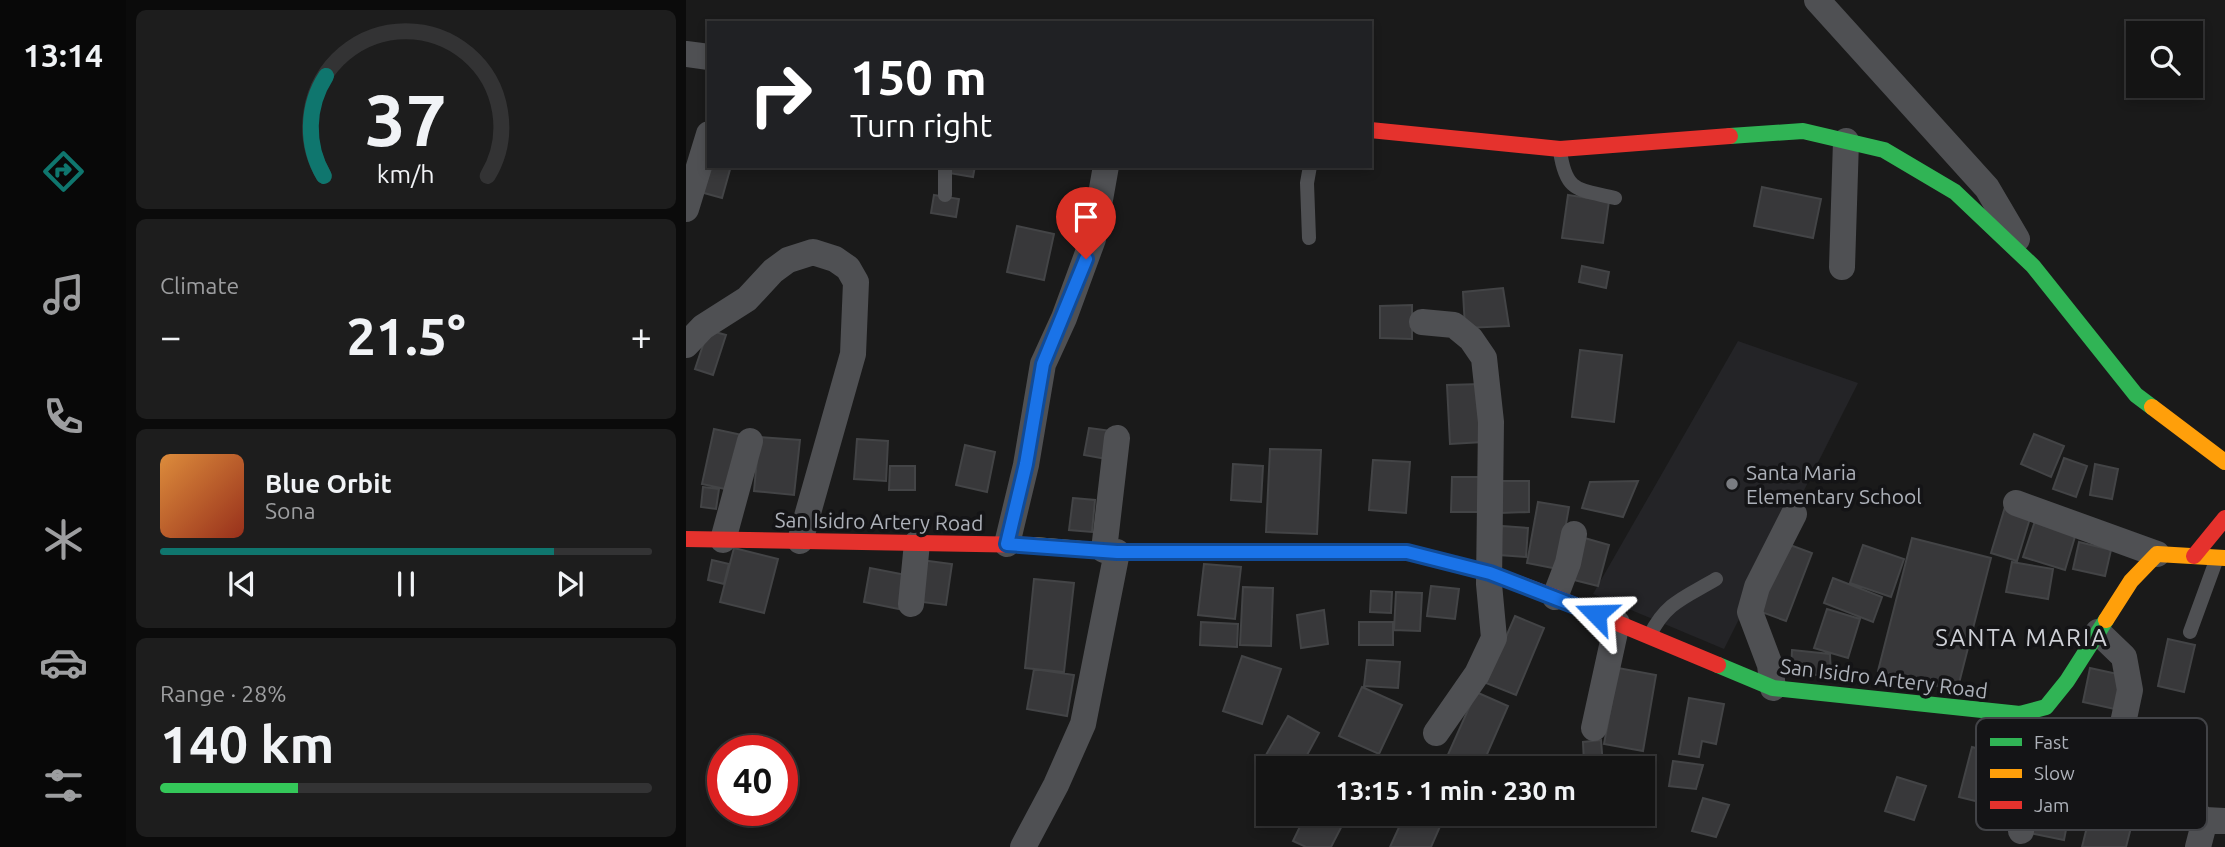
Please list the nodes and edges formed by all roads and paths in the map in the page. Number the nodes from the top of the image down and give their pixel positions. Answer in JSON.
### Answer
{"nodes":[{"id":1,"x":1817,"y":0,"type":"edge"},
{"id":2,"x":686,"y":54,"type":"edge"},
{"id":3,"x":707,"y":57,"type":"edge"},
{"id":4,"x":1372,"y":131,"type":"edge"},
{"id":5,"x":707,"y":141,"type":"edge"},
{"id":6,"x":1846,"y":141,"type":"junction"},
{"id":7,"x":1560,"y":149,"type":"junction"},
{"id":8,"x":945,"y":168,"type":"edge"},
{"id":9,"x":1106,"y":168,"type":"edge"},
{"id":10,"x":1310,"y":168,"type":"edge"},
{"id":11,"x":945,"y":195,"type":"dead end"},
{"id":12,"x":1615,"y":198,"type":"dead end"},
{"id":13,"x":686,"y":209,"type":"edge"},
{"id":14,"x":1308,"y":238,"type":"dead end"},
{"id":15,"x":2032,"y":266,"type":"junction"},
{"id":16,"x":1842,"y":267,"type":"dead end"},
{"id":17,"x":1422,"y":322,"type":"dead end"},
{"id":18,"x":686,"y":345,"type":"edge"},
{"id":19,"x":1118,"y":438,"type":"dead end"},
{"id":20,"x":750,"y":441,"type":"dead end"},
{"id":21,"x":2225,"y":462,"type":"edge"},
{"id":22,"x":2017,"y":503,"type":"dead end"},
{"id":23,"x":1794,"y":514,"type":"dead end"},
{"id":24,"x":2225,"y":518,"type":"edge"},
{"id":25,"x":1574,"y":534,"type":"dead end"},
{"id":26,"x":686,"y":539,"type":"edge"},
{"id":27,"x":723,"y":540,"type":"junction"},
{"id":28,"x":800,"y":541,"type":"junction"},
{"id":29,"x":917,"y":543,"type":"junction"},
{"id":30,"x":1007,"y":544,"type":"junction"},
{"id":31,"x":1110,"y":551,"type":"junction"},
{"id":32,"x":2157,"y":554,"type":"junction"},
{"id":33,"x":2194,"y":556,"type":"junction"},
{"id":34,"x":2221,"y":558,"type":"edge"},
{"id":35,"x":1490,"y":573,"type":"junction"},
{"id":36,"x":1716,"y":579,"type":"dead end"},
{"id":37,"x":1555,"y":597,"type":"junction"},
{"id":38,"x":911,"y":604,"type":"dead end"},
{"id":39,"x":1617,"y":623,"type":"junction"},
{"id":40,"x":2098,"y":632,"type":"junction"},
{"id":41,"x":2190,"y":632,"type":"dead end"},
{"id":42,"x":1649,"y":636,"type":"junction"},
{"id":43,"x":1773,"y":688,"type":"junction"},
{"id":44,"x":2124,"y":718,"type":"edge"},
{"id":45,"x":1594,"y":728,"type":"dead end"},
{"id":46,"x":1436,"y":733,"type":"dead end"},
{"id":47,"x":2215,"y":821,"type":"edge"},
{"id":48,"x":1023,"y":847,"type":"edge"},
{"id":49,"x":2198,"y":847,"type":"edge"}],
"edges":[{"from":1,"to":15,"type":"street"},
{"from":2,"to":3,"type":"street"},
{"from":4,"to":7,"type":"street"},
{"from":5,"to":13,"type":"street"},
{"from":6,"to":7,"type":"street"},
{"from":6,"to":15,"type":"street"},
{"from":6,"to":16,"type":"street"},
{"from":7,"to":12,"type":"lane"},
{"from":8,"to":11,"type":"lane"},
{"from":9,"to":30,"type":"street"},
{"from":10,"to":14,"type":"lane"},
{"from":15,"to":21,"type":"street"},
{"from":17,"to":35,"type":"street"},
{"from":18,"to":28,"type":"street"},
{"from":19,"to":31,"type":"street"},
{"from":20,"to":27,"type":"street"},
{"from":22,"to":32,"type":"street"},
{"from":23,"to":43,"type":"street"},
{"from":24,"to":33,"type":"street"},
{"from":25,"to":37,"type":"street"},
{"from":26,"to":27,"type":"street","name":"San Isidro Artery Road"},
{"from":27,"to":28,"type":"street","name":"San Isidro Artery Road"},
{"from":28,"to":29,"type":"street","name":"San Isidro Artery Road"},
{"from":29,"to":30,"type":"street","name":"San Isidro Artery Road"},
{"from":29,"to":38,"type":"street"},
{"from":30,"to":31,"type":"street","name":"San Isidro Artery Road"},
{"from":31,"to":35,"type":"street","name":"San Isidro Artery Road"},
{"from":31,"to":48,"type":"street"},
{"from":32,"to":33,"type":"street"},
{"from":32,"to":40,"type":"street","name":"San Isidro Artery Road"},
{"from":33,"to":34,"type":"street"},
{"from":34,"to":41,"type":"lane"},
{"from":35,"to":37,"type":"street","name":"San Isidro Artery Road"},
{"from":35,"to":46,"type":"street"},
{"from":36,"to":42,"type":"lane"},
{"from":37,"to":39,"type":"street","name":"San Isidro Artery Road"},
{"from":39,"to":42,"type":"street","name":"San Isidro Artery Road"},
{"from":39,"to":45,"type":"street"},
{"from":40,"to":43,"type":"street","name":"San Isidro Artery Road"},
{"from":40,"to":44,"type":"street"},
{"from":42,"to":43,"type":"street","name":"San Isidro Artery Road"},
{"from":47,"to":49,"type":"street"}]}
